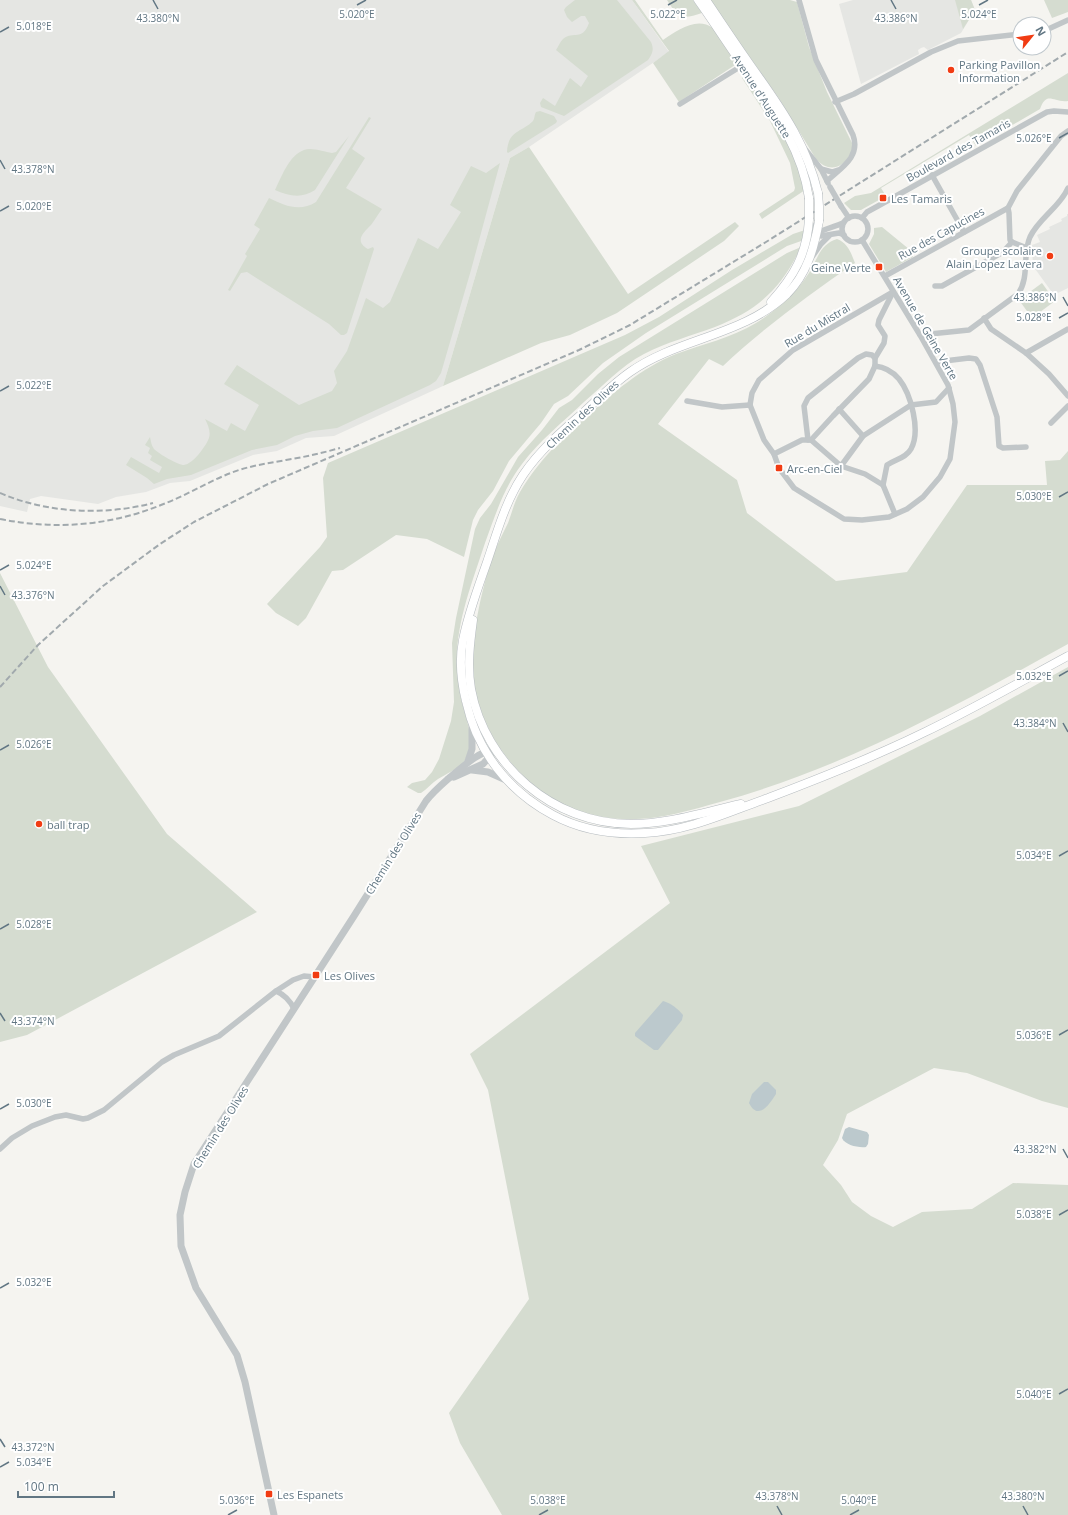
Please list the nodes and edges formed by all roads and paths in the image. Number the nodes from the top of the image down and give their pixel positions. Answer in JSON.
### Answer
{"nodes":[{"id":1,"x":698,"y":0,"type":"edge"},
{"id":2,"x":706,"y":0,"type":"edge"},
{"id":3,"x":799,"y":0,"type":"edge"},
{"id":4,"x":1068,"y":20,"type":"edge"},
{"id":5,"x":1052,"y":27,"type":"edge"},
{"id":6,"x":1012,"y":35,"type":"edge"},
{"id":7,"x":743,"y":65,"type":"junction"},
{"id":8,"x":835,"y":102,"type":"junction"},
{"id":9,"x":680,"y":104,"type":"dead end"},
{"id":10,"x":1068,"y":112,"type":"edge"},
{"id":11,"x":1068,"y":131,"type":"edge"},
{"id":12,"x":802,"y":145,"type":"junction"},
{"id":13,"x":821,"y":169,"type":"junction"},
{"id":14,"x":839,"y":170,"type":"junction"},
{"id":15,"x":932,"y":175,"type":"junction"},
{"id":16,"x":827,"y":181,"type":"junction"},
{"id":17,"x":1068,"y":188,"type":"edge"},
{"id":18,"x":1008,"y":208,"type":"junction"},
{"id":19,"x":848,"y":218,"type":"junction"},
{"id":20,"x":862,"y":218,"type":"junction"},
{"id":21,"x":812,"y":223,"type":"junction"},
{"id":22,"x":843,"y":223,"type":"junction"},
{"id":23,"x":964,"y":232,"type":"junction"},
{"id":24,"x":817,"y":233,"type":"junction"},
{"id":25,"x":844,"y":235,"type":"junction"},
{"id":26,"x":829,"y":236,"type":"junction"},
{"id":27,"x":862,"y":240,"type":"junction"},
{"id":28,"x":1012,"y":242,"type":"junction"},
{"id":29,"x":805,"y":248,"type":"junction"},
{"id":30,"x":1027,"y":248,"type":"junction"},
{"id":31,"x":806,"y":268,"type":"junction"},
{"id":32,"x":884,"y":276,"type":"junction"},
{"id":33,"x":935,"y":286,"type":"dead end"},
{"id":34,"x":893,"y":292,"type":"junction"},
{"id":35,"x":763,"y":312,"type":"junction"},
{"id":36,"x":984,"y":318,"type":"junction"},
{"id":37,"x":1068,"y":329,"type":"edge"},
{"id":38,"x":920,"y":335,"type":"junction"},
{"id":39,"x":1026,"y":353,"type":"junction"},
{"id":40,"x":875,"y":358,"type":"junction"},
{"id":41,"x":936,"y":362,"type":"junction"},
{"id":42,"x":876,"y":366,"type":"junction"},
{"id":43,"x":949,"y":388,"type":"junction"},
{"id":44,"x":1068,"y":396,"type":"edge"},
{"id":45,"x":688,"y":401,"type":"dead end"},
{"id":46,"x":750,"y":405,"type":"junction"},
{"id":47,"x":911,"y":405,"type":"junction"},
{"id":48,"x":1068,"y":406,"type":"edge"},
{"id":49,"x":839,"y":409,"type":"junction"},
{"id":50,"x":1051,"y":423,"type":"dead end"},
{"id":51,"x":864,"y":436,"type":"junction"},
{"id":52,"x":810,"y":440,"type":"junction"},
{"id":53,"x":1026,"y":447,"type":"dead end"},
{"id":54,"x":774,"y":454,"type":"junction"},
{"id":55,"x":841,"y":466,"type":"junction"},
{"id":56,"x":883,"y":485,"type":"junction"},
{"id":57,"x":894,"y":514,"type":"junction"},
{"id":58,"x":477,"y":591,"type":"junction"},
{"id":59,"x":1068,"y":656,"type":"edge"},
{"id":60,"x":472,"y":724,"type":"junction"},
{"id":61,"x":495,"y":749,"type":"junction"},
{"id":62,"x":487,"y":755,"type":"junction"},
{"id":63,"x":468,"y":762,"type":"junction"},
{"id":64,"x":470,"y":770,"type":"junction"},
{"id":65,"x":448,"y":779,"type":"junction"},
{"id":66,"x":508,"y":781,"type":"junction"},
{"id":67,"x":764,"y":799,"type":"junction"},
{"id":68,"x":315,"y":977,"type":"junction"},
{"id":69,"x":276,"y":992,"type":"junction"},
{"id":70,"x":294,"y":1009,"type":"junction"},
{"id":71,"x":0,"y":1149,"type":"edge"},
{"id":72,"x":274,"y":1515,"type":"edge"}],
"edges":[{"from":1,"to":7,"type":"main road","name":"Avenue d'Auguette"},
{"from":2,"to":12,"type":"main road","name":"Avenue d'Auguette"},
{"from":3,"to":8,"type":"street"},
{"from":4,"to":5,"type":"street"},
{"from":6,"to":8,"type":"street"},
{"from":7,"to":9,"type":"street"},
{"from":7,"to":21,"type":"main road","name":"Avenue d'Auguette","bridge":true},
{"from":8,"to":14,"type":"street"},
{"from":10,"to":15,"type":"street","name":"Boulevard des Tamaris"},
{"from":11,"to":18,"type":"street"},
{"from":12,"to":13,"type":"street"},
{"from":12,"to":21,"type":"main road","name":"Avenue d'Auguette","bridge":true},
{"from":13,"to":14,"type":"street"},
{"from":13,"to":16,"type":"street"},
{"from":14,"to":16,"type":"street"},
{"from":15,"to":20,"type":"street","name":"Boulevard des Tamaris"},
{"from":15,"to":23,"type":"street"},
{"from":16,"to":19,"type":"street","bridge":true},
{"from":17,"to":30,"type":"street"},
{"from":18,"to":23,"type":"street","name":"Rue des Capucines"},
{"from":18,"to":28,"type":"street"},
{"from":19,"to":20,"type":"street"},
{"from":19,"to":22,"type":"street"},
{"from":20,"to":27,"type":"street"},
{"from":21,"to":24,"type":"main road","name":"Avenue d'Auguette"},
{"from":21,"to":29,"type":"main road","name":"Avenue d'Auguette"},
{"from":22,"to":24,"type":"street"},
{"from":22,"to":25,"type":"street"},
{"from":23,"to":32,"type":"street","name":"Rue des Capucines"},
{"from":24,"to":26,"type":"street"},
{"from":24,"to":29,"type":"street","name":"Chemin des Olives"},
{"from":24,"to":31,"type":"main road","name":"Chemin des Olives"},
{"from":25,"to":26,"type":"street"},
{"from":25,"to":27,"type":"street"},
{"from":26,"to":31,"type":"street","name":"Chemin des Olives"},
{"from":27,"to":32,"type":"street","name":"Avenue de Geine Verte"},
{"from":28,"to":30,"type":"street"},
{"from":28,"to":33,"type":"street"},
{"from":29,"to":35,"type":"main road","name":"Chemin des Olives"},
{"from":30,"to":36,"type":"street"},
{"from":31,"to":35,"type":"main road","name":"Chemin des Olives"},
{"from":32,"to":34,"type":"street","name":"Avenue de Geine Verte"},
{"from":34,"to":38,"type":"street","name":"Avenue de Geine Verte"},
{"from":34,"to":40,"type":"street"},
{"from":34,"to":46,"type":"street","name":"Rue du Mistral"},
{"from":35,"to":58,"type":"main road","name":"Chemin des Olives"},
{"from":36,"to":38,"type":"street"},
{"from":36,"to":39,"type":"street"},
{"from":37,"to":39,"type":"street"},
{"from":38,"to":41,"type":"street","name":"Avenue de Geine Verte"},
{"from":39,"to":44,"type":"street"},
{"from":40,"to":42,"type":"street"},
{"from":40,"to":52,"type":"street"},
{"from":41,"to":43,"type":"street","name":"Avenue de Geine Verte"},
{"from":41,"to":53,"type":"street"},
{"from":42,"to":47,"type":"street"},
{"from":42,"to":49,"type":"street"},
{"from":43,"to":47,"type":"street"},
{"from":43,"to":57,"type":"street","name":"Avenue de Geine Verte"},
{"from":45,"to":46,"type":"street"},
{"from":46,"to":54,"type":"street","name":"Avenue de Geine Verte"},
{"from":47,"to":51,"type":"street"},
{"from":47,"to":56,"type":"street"},
{"from":48,"to":50,"type":"street"},
{"from":49,"to":51,"type":"street"},
{"from":49,"to":52,"type":"street"},
{"from":51,"to":55,"type":"street"},
{"from":52,"to":54,"type":"street"},
{"from":52,"to":55,"type":"street"},
{"from":54,"to":57,"type":"street","name":"Avenue de Geine Verte"},
{"from":55,"to":56,"type":"street"},
{"from":56,"to":57,"type":"street"},
{"from":58,"to":60,"type":"main road","name":"Chemin des Olives"},
{"from":58,"to":61,"type":"main road","name":"Chemin des Olives"},
{"from":59,"to":67,"type":"main road"},
{"from":60,"to":62,"type":"main road","name":"Chemin des Olives"},
{"from":60,"to":63,"type":"street","name":"Chemin des Olives"},
{"from":61,"to":62,"type":"street","name":"Chemin des Olives"},
{"from":61,"to":67,"type":"main road"},
{"from":62,"to":63,"type":"street","name":"Chemin des Olives"},
{"from":62,"to":64,"type":"street","name":"Chemin des Olives"},
{"from":62,"to":66,"type":"main road"},
{"from":63,"to":65,"type":"street","name":"Chemin des Olives"},
{"from":64,"to":65,"type":"street","name":"Chemin des Olives"},
{"from":64,"to":66,"type":"street"},
{"from":65,"to":68,"type":"street","name":"Chemin des Olives"},
{"from":66,"to":67,"type":"main road"},
{"from":68,"to":69,"type":"street"},
{"from":68,"to":70,"type":"street","name":"Chemin des Olives"},
{"from":69,"to":70,"type":"street"},
{"from":69,"to":71,"type":"street"},
{"from":70,"to":72,"type":"street","name":"Chemin des Olives"}]}
